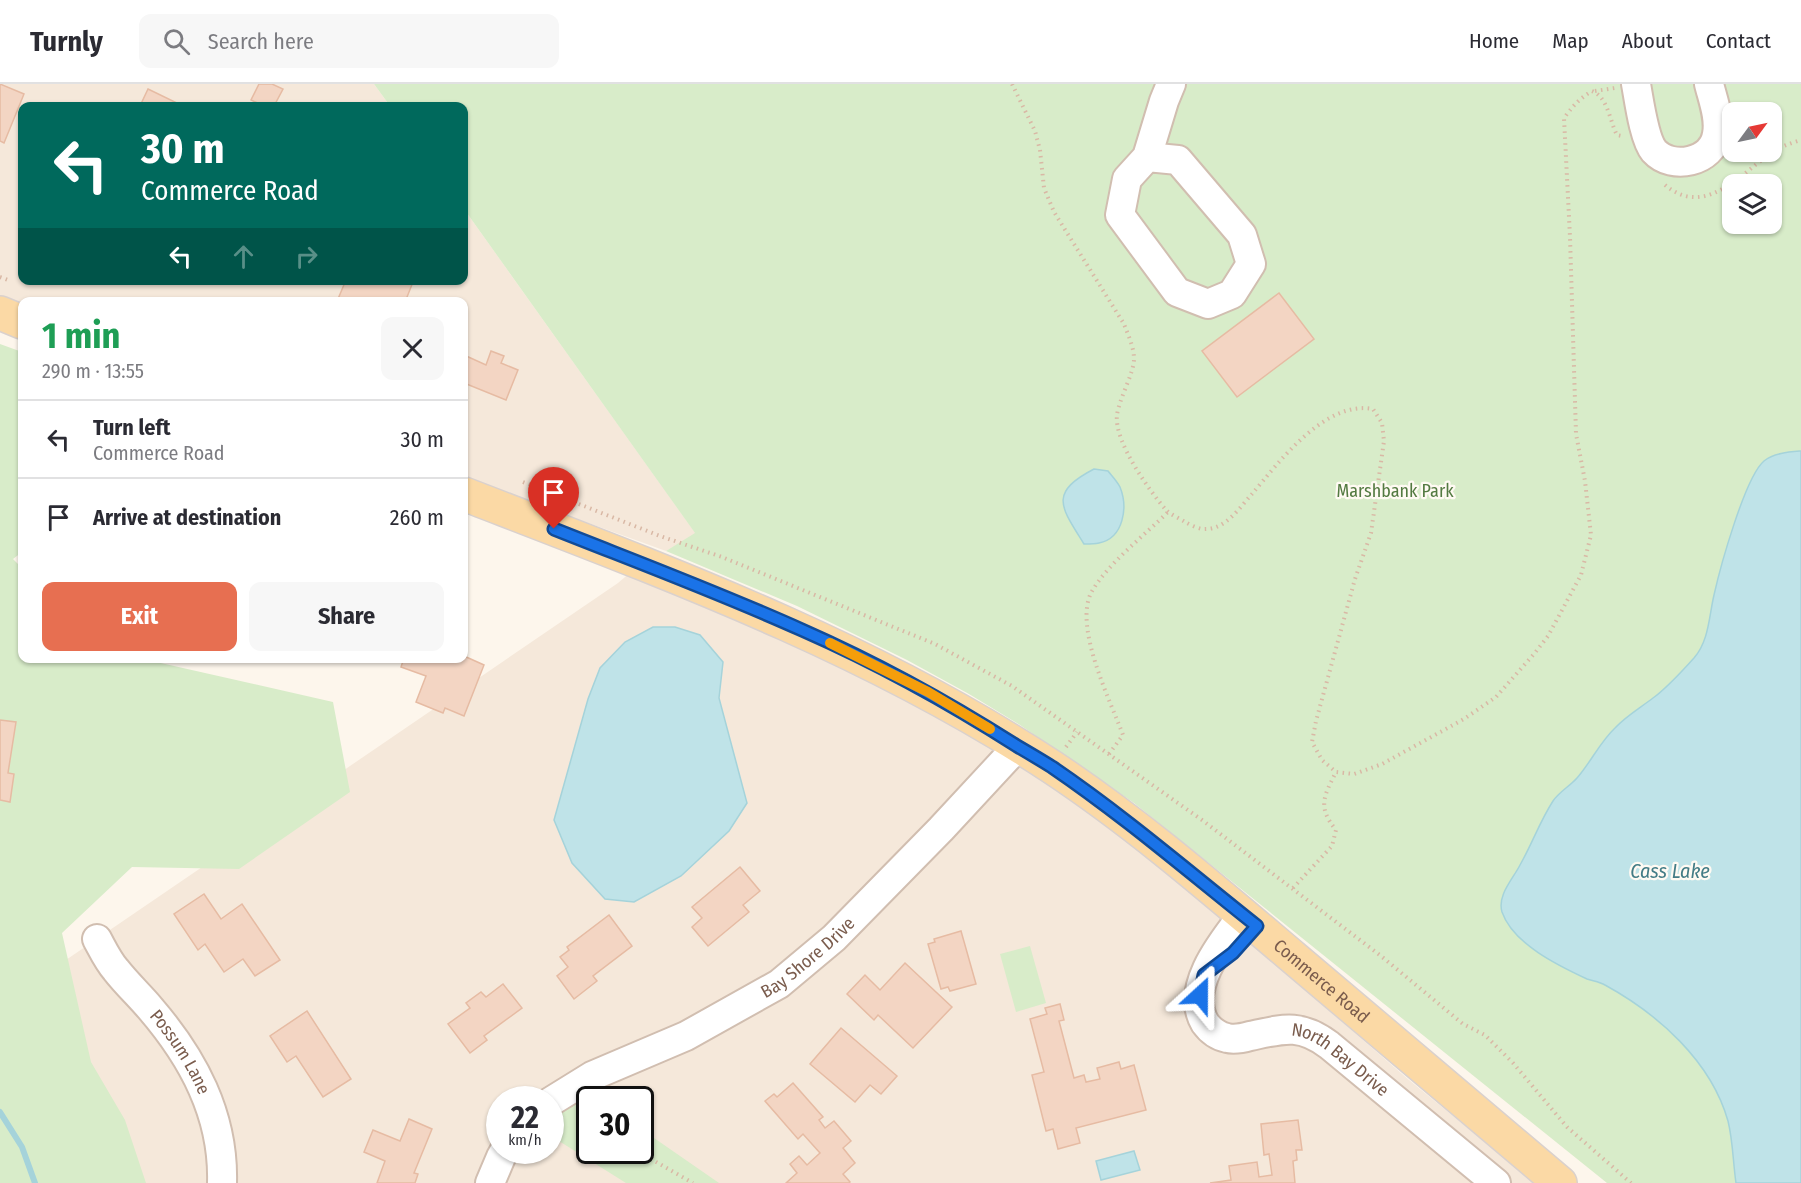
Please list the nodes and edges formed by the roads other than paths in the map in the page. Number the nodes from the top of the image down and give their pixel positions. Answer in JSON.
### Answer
{"nodes":[{"id":1,"x":1171,"y":84,"type":"edge"},
{"id":2,"x":1709,"y":84,"type":"edge"},
{"id":3,"x":1623,"y":87,"type":"edge"},
{"id":4,"x":1147,"y":157,"type":"junction"},
{"id":5,"x":0,"y":313,"type":"edge"},
{"id":6,"x":18,"y":320,"type":"edge"},
{"id":7,"x":468,"y":496,"type":"edge"},
{"id":8,"x":1018,"y":746,"type":"junction"},
{"id":9,"x":1250,"y":921,"type":"junction"},
{"id":10,"x":97,"y":939,"type":"dead end"},
{"id":11,"x":564,"y":1093,"type":"edge"},
{"id":12,"x":498,"y":1164,"type":"edge"},
{"id":13,"x":222,"y":1183,"type":"edge"},
{"id":14,"x":489,"y":1183,"type":"edge"},
{"id":15,"x":1496,"y":1183,"type":"edge"},
{"id":16,"x":1560,"y":1183,"type":"edge"}],
"edges":[{"from":1,"to":4,"type":"street"},
{"from":2,"to":3,"type":"street"},
{"from":4,"to":4,"type":"street"},
{"from":5,"to":6,"type":"main road"},
{"from":7,"to":8,"type":"main road","name":"Commerce Road"},
{"from":8,"to":9,"type":"main road","name":"Commerce Road"},
{"from":8,"to":11,"type":"street","name":"Bay Shore Drive"},
{"from":9,"to":15,"type":"street","name":"North Bay Drive"},
{"from":9,"to":16,"type":"main road","name":"Commerce Road"},
{"from":10,"to":13,"type":"street","name":"Possum Lane"},
{"from":12,"to":14,"type":"street"}]}
